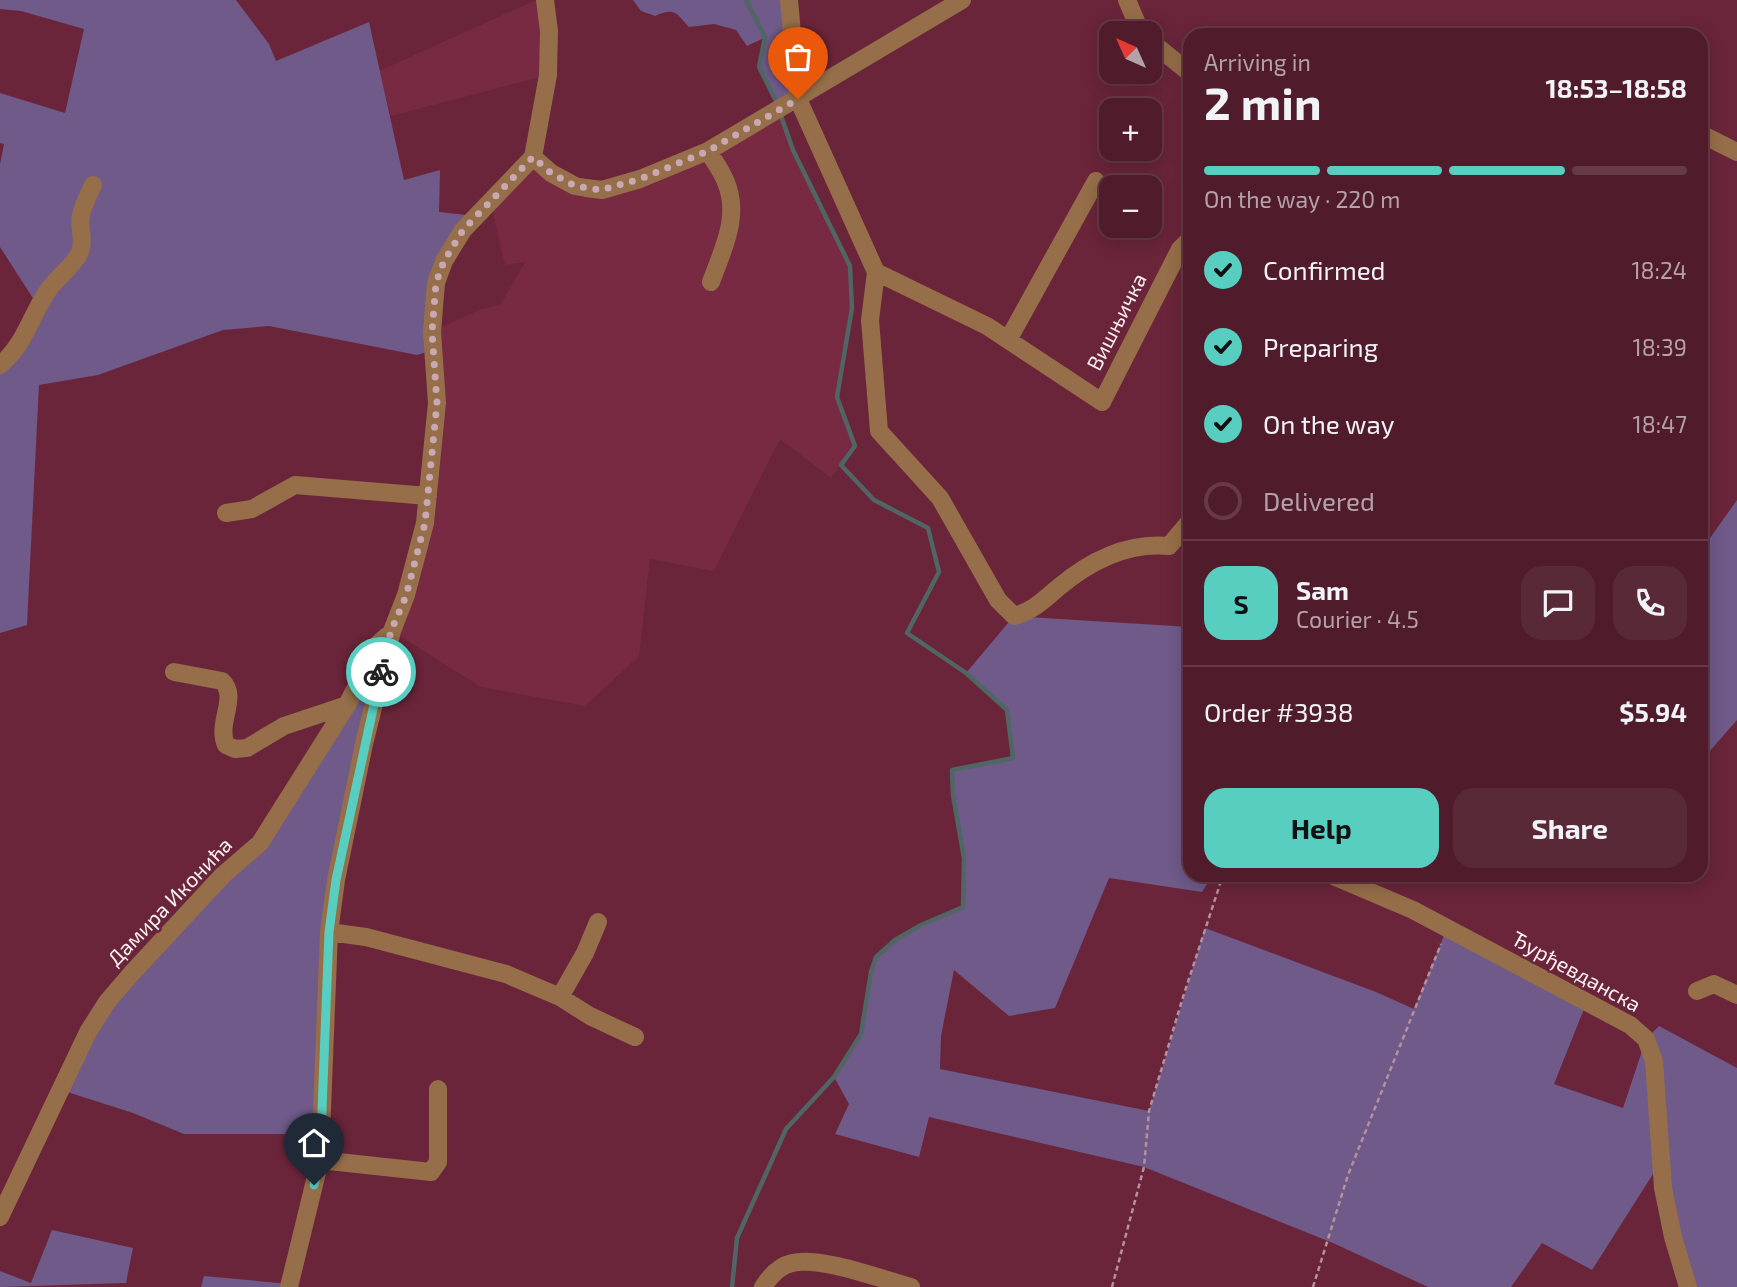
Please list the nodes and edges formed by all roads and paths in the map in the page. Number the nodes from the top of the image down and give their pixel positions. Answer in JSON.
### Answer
{"nodes":[{"id":1,"x":545,"y":0,"type":"edge"},
{"id":2,"x":789,"y":0,"type":"edge"},
{"id":3,"x":962,"y":0,"type":"edge"},
{"id":4,"x":1127,"y":0,"type":"edge"},
{"id":5,"x":1136,"y":21,"type":"edge"},
{"id":6,"x":1162,"y":51,"type":"edge"},
{"id":7,"x":1183,"y":67,"type":"edge"},
{"id":8,"x":798,"y":99,"type":"junction"},
{"id":9,"x":1708,"y":138,"type":"edge"},
{"id":10,"x":708,"y":151,"type":"junction"},
{"id":11,"x":1737,"y":152,"type":"edge"},
{"id":12,"x":533,"y":157,"type":"junction"},
{"id":13,"x":1096,"y":181,"type":"dead end"},
{"id":14,"x":93,"y":185,"type":"dead end"},
{"id":15,"x":1183,"y":245,"type":"edge"},
{"id":16,"x":876,"y":272,"type":"junction"},
{"id":17,"x":711,"y":282,"type":"dead end"},
{"id":18,"x":1008,"y":340,"type":"junction"},
{"id":19,"x":0,"y":365,"type":"edge"},
{"id":20,"x":428,"y":496,"type":"junction"},
{"id":21,"x":226,"y":513,"type":"dead end"},
{"id":22,"x":1183,"y":529,"type":"edge"},
{"id":23,"x":391,"y":631,"type":"junction"},
{"id":24,"x":174,"y":672,"type":"dead end"},
{"id":25,"x":347,"y":705,"type":"junction"},
{"id":26,"x":1221,"y":882,"type":"edge"},
{"id":27,"x":1347,"y":882,"type":"edge"},
{"id":28,"x":598,"y":922,"type":"dead end"},
{"id":29,"x":1447,"y":928,"type":"junction"},
{"id":30,"x":329,"y":932,"type":"junction"},
{"id":31,"x":1697,"y":992,"type":"dead end"},
{"id":32,"x":1737,"y":995,"type":"edge"},
{"id":33,"x":560,"y":997,"type":"junction"},
{"id":34,"x":635,"y":1037,"type":"dead end"},
{"id":35,"x":438,"y":1089,"type":"dead end"},
{"id":36,"x":320,"y":1160,"type":"junction"},
{"id":37,"x":0,"y":1217,"type":"edge"},
{"id":38,"x":289,"y":1287,"type":"edge"},
{"id":39,"x":763,"y":1287,"type":"edge"},
{"id":40,"x":911,"y":1287,"type":"edge"},
{"id":41,"x":1112,"y":1287,"type":"edge"},
{"id":42,"x":1313,"y":1287,"type":"edge"},
{"id":43,"x":1688,"y":1287,"type":"edge"}],
"edges":[{"from":1,"to":12,"type":"street"},
{"from":2,"to":8,"type":"street"},
{"from":3,"to":8,"type":"street"},
{"from":4,"to":5,"type":"street"},
{"from":6,"to":7,"type":"street"},
{"from":8,"to":10,"type":"street"},
{"from":8,"to":16,"type":"street"},
{"from":9,"to":11,"type":"street"},
{"from":10,"to":12,"type":"street"},
{"from":10,"to":17,"type":"street"},
{"from":12,"to":20,"type":"street"},
{"from":13,"to":18,"type":"street"},
{"from":14,"to":19,"type":"street"},
{"from":15,"to":18,"type":"street","name":"Вишњичка"},
{"from":16,"to":18,"type":"street","name":"Вишњичка"},
{"from":16,"to":22,"type":"street"},
{"from":20,"to":21,"type":"street"},
{"from":20,"to":23,"type":"street"},
{"from":23,"to":25,"type":"street","name":"Дамира Иконића"},
{"from":23,"to":30,"type":"street"},
{"from":24,"to":25,"type":"street"},
{"from":25,"to":37,"type":"street","name":"Дамира Иконића"},
{"from":26,"to":41,"type":"path"},
{"from":27,"to":29,"type":"street","name":"Ђурђевданска"},
{"from":28,"to":33,"type":"street"},
{"from":29,"to":42,"type":"path"},
{"from":29,"to":43,"type":"street","name":"Ђурђевданска"},
{"from":30,"to":33,"type":"street"},
{"from":30,"to":36,"type":"street"},
{"from":31,"to":32,"type":"street"},
{"from":33,"to":34,"type":"street"},
{"from":35,"to":36,"type":"street"},
{"from":36,"to":38,"type":"street"},
{"from":39,"to":40,"type":"street"}]}
